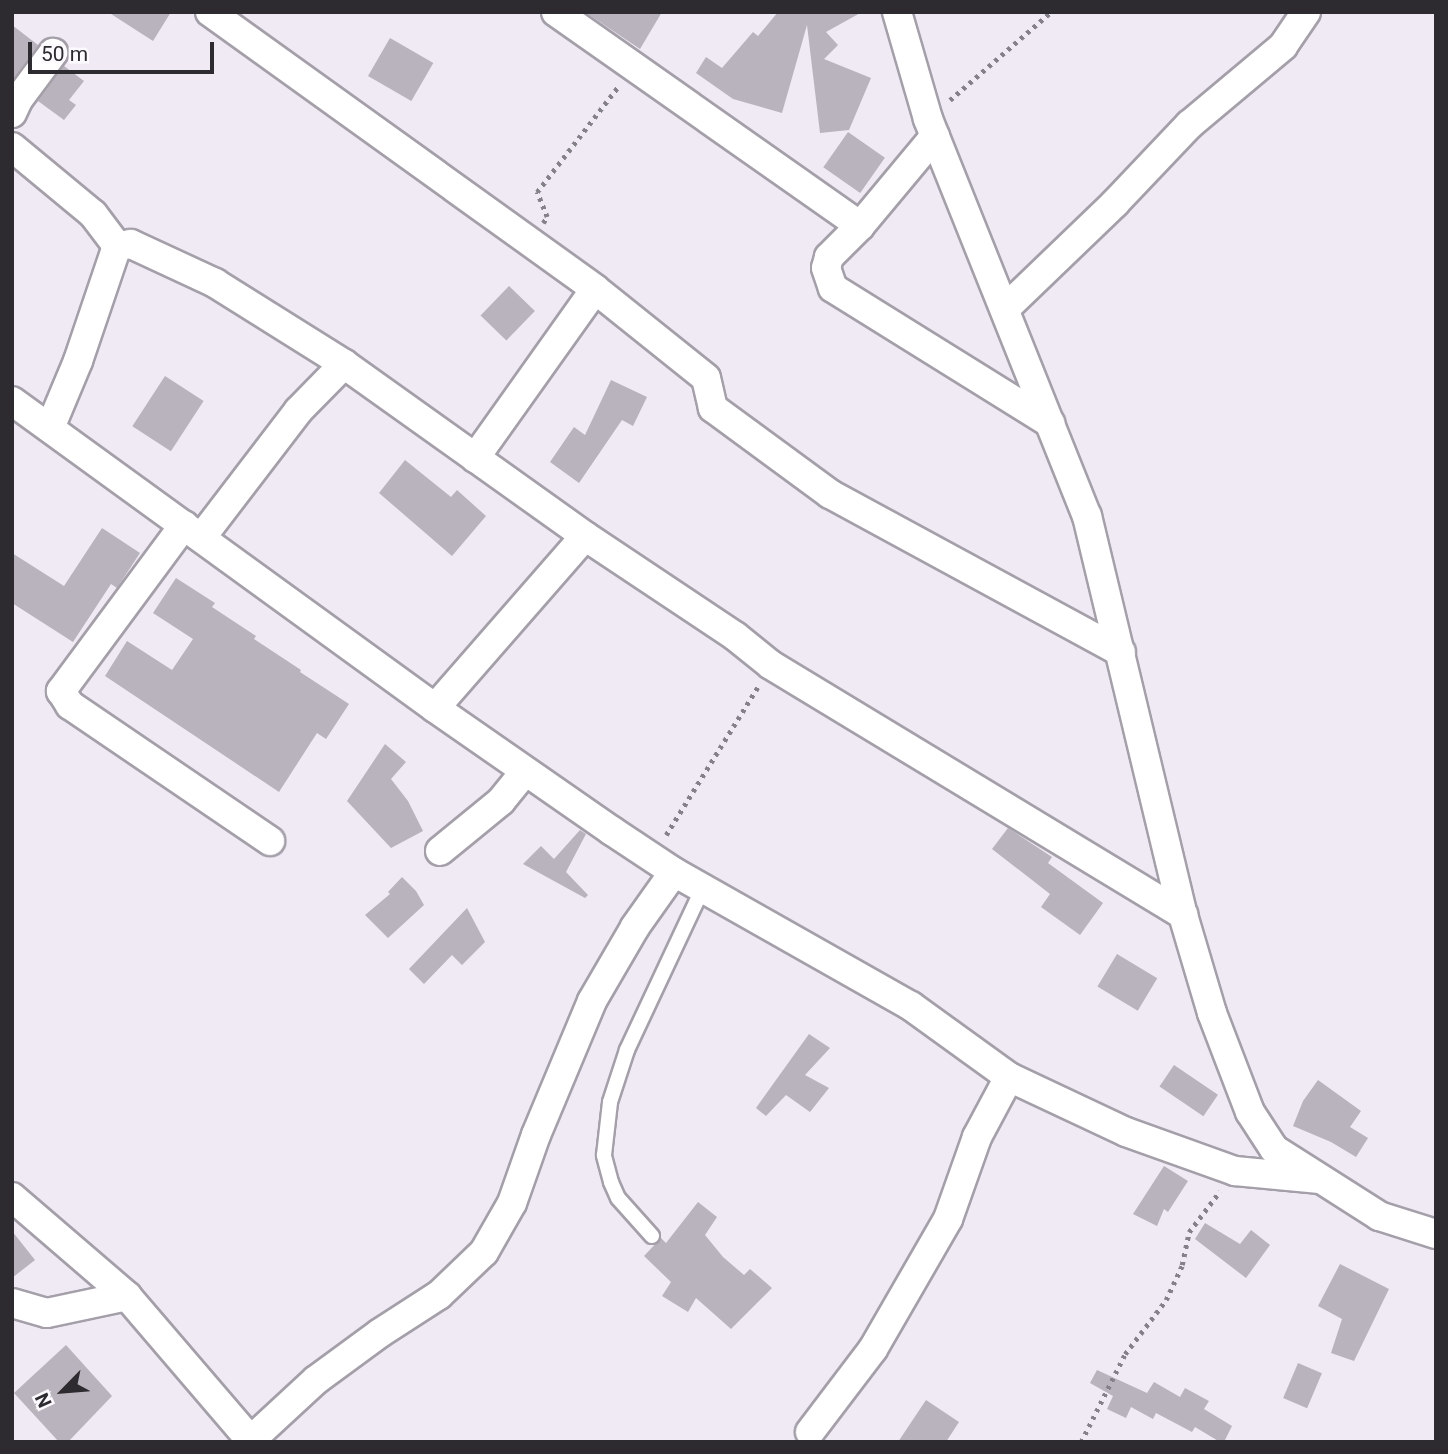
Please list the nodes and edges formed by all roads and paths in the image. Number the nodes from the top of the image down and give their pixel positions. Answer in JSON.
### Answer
{"nodes":[{"id":1,"x":210,"y":12,"type":"edge"},
{"id":2,"x":556,"y":12,"type":"edge"},
{"id":3,"x":897,"y":12,"type":"edge"},
{"id":4,"x":1051,"y":12,"type":"edge"},
{"id":5,"x":1306,"y":12,"type":"edge"},
{"id":6,"x":53,"y":53,"type":"dead end"},
{"id":7,"x":634,"y":66,"type":"junction"},
{"id":8,"x":12,"y":113,"type":"edge"},
{"id":9,"x":931,"y":127,"type":"junction"},
{"id":10,"x":12,"y":147,"type":"edge"},
{"id":11,"x":860,"y":226,"type":"junction"},
{"id":12,"x":531,"y":241,"type":"junction"},
{"id":13,"x":117,"y":246,"type":"junction"},
{"id":14,"x":594,"y":289,"type":"junction"},
{"id":15,"x":1006,"y":308,"type":"junction"},
{"id":16,"x":344,"y":364,"type":"junction"},
{"id":17,"x":12,"y":401,"type":"edge"},
{"id":18,"x":1050,"y":423,"type":"junction"},
{"id":19,"x":50,"y":428,"type":"junction"},
{"id":20,"x":475,"y":458,"type":"junction"},
{"id":21,"x":192,"y":532,"type":"junction"},
{"id":22,"x":584,"y":536,"type":"junction"},
{"id":23,"x":1121,"y":652,"type":"junction"},
{"id":24,"x":771,"y":666,"type":"junction"},
{"id":25,"x":435,"y":708,"type":"junction"},
{"id":26,"x":525,"y":771,"type":"junction"},
{"id":27,"x":270,"y":841,"type":"dead end"},
{"id":28,"x":440,"y":851,"type":"dead end"},
{"id":29,"x":664,"y":864,"type":"junction"},
{"id":30,"x":703,"y":888,"type":"junction"},
{"id":31,"x":1183,"y":915,"type":"junction"},
{"id":32,"x":1009,"y":1077,"type":"junction"},
{"id":33,"x":1235,"y":1171,"type":"junction"},
{"id":34,"x":1320,"y":1179,"type":"junction"},
{"id":35,"x":12,"y":1197,"type":"edge"},
{"id":36,"x":1436,"y":1234,"type":"edge"},
{"id":37,"x":652,"y":1236,"type":"dead end"},
{"id":38,"x":127,"y":1296,"type":"junction"},
{"id":39,"x":12,"y":1303,"type":"edge"},
{"id":40,"x":810,"y":1432,"type":"dead end"},
{"id":41,"x":251,"y":1441,"type":"edge"},
{"id":42,"x":1081,"y":1442,"type":"edge"}],
"edges":[{"from":1,"to":12,"type":"street"},
{"from":2,"to":7,"type":"street"},
{"from":3,"to":9,"type":"street"},
{"from":4,"to":9,"type":"path"},
{"from":5,"to":15,"type":"street"},
{"from":6,"to":8,"type":"street"},
{"from":7,"to":11,"type":"street"},
{"from":7,"to":12,"type":"path"},
{"from":9,"to":11,"type":"street"},
{"from":9,"to":15,"type":"street"},
{"from":10,"to":13,"type":"street"},
{"from":11,"to":18,"type":"street"},
{"from":12,"to":14,"type":"street"},
{"from":13,"to":16,"type":"street"},
{"from":13,"to":19,"type":"street"},
{"from":14,"to":20,"type":"street"},
{"from":14,"to":23,"type":"street"},
{"from":15,"to":18,"type":"street"},
{"from":16,"to":20,"type":"street"},
{"from":16,"to":21,"type":"street"},
{"from":17,"to":19,"type":"street"},
{"from":18,"to":23,"type":"street"},
{"from":19,"to":21,"type":"street"},
{"from":20,"to":22,"type":"street"},
{"from":21,"to":25,"type":"street"},
{"from":21,"to":27,"type":"street"},
{"from":22,"to":24,"type":"street"},
{"from":22,"to":25,"type":"street"},
{"from":23,"to":31,"type":"street"},
{"from":24,"to":29,"type":"path"},
{"from":24,"to":31,"type":"street"},
{"from":25,"to":26,"type":"street"},
{"from":26,"to":28,"type":"street"},
{"from":26,"to":29,"type":"street"},
{"from":29,"to":30,"type":"street"},
{"from":29,"to":41,"type":"street"},
{"from":30,"to":32,"type":"street"},
{"from":30,"to":37,"type":"lane"},
{"from":31,"to":34,"type":"street"},
{"from":32,"to":33,"type":"street"},
{"from":32,"to":40,"type":"street"},
{"from":33,"to":34,"type":"street"},
{"from":33,"to":42,"type":"path"},
{"from":34,"to":36,"type":"street"},
{"from":35,"to":38,"type":"street"},
{"from":38,"to":39,"type":"street"},
{"from":38,"to":41,"type":"street"}]}
